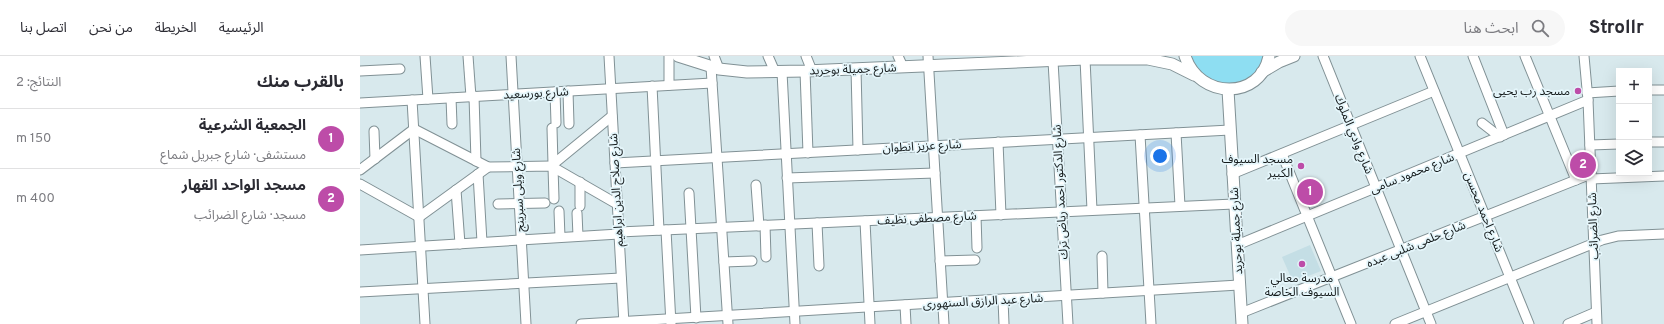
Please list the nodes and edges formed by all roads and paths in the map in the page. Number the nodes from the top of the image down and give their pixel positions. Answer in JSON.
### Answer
{"nodes":[{"id":1,"x":425,"y":56,"type":"edge"},
{"id":2,"x":468,"y":56,"type":"edge"},
{"id":3,"x":511,"y":56,"type":"edge"},
{"id":4,"x":609,"y":56,"type":"edge"},
{"id":5,"x":669,"y":56,"type":"edge"},
{"id":6,"x":678,"y":56,"type":"edge"},
{"id":7,"x":768,"y":56,"type":"edge"},
{"id":8,"x":806,"y":56,"type":"edge"},
{"id":9,"x":898,"y":56,"type":"edge"},
{"id":10,"x":1185,"y":56,"type":"edge"},
{"id":11,"x":1269,"y":56,"type":"edge"},
{"id":12,"x":1294,"y":56,"type":"edge"},
{"id":13,"x":1323,"y":56,"type":"edge"},
{"id":14,"x":1420,"y":56,"type":"edge"},
{"id":15,"x":1473,"y":56,"type":"edge"},
{"id":16,"x":1525,"y":56,"type":"edge"},
{"id":17,"x":1584,"y":56,"type":"edge"},
{"id":18,"x":1055,"y":59,"type":"edge"},
{"id":19,"x":1085,"y":59,"type":"junction"},
{"id":20,"x":1161,"y":59,"type":"edge"},
{"id":21,"x":929,"y":61,"type":"edge"},
{"id":22,"x":715,"y":64,"type":"edge"},
{"id":23,"x":902,"y":67,"type":"junction"},
{"id":24,"x":400,"y":69,"type":"dead end"},
{"id":25,"x":856,"y":69,"type":"junction"},
{"id":26,"x":360,"y":71,"type":"edge"},
{"id":27,"x":808,"y":71,"type":"junction"},
{"id":28,"x":778,"y":72,"type":"junction"},
{"id":29,"x":1262,"y":73,"type":"junction"},
{"id":30,"x":1194,"y":75,"type":"junction"},
{"id":31,"x":712,"y":83,"type":"junction"},
{"id":32,"x":652,"y":86,"type":"junction"},
{"id":33,"x":670,"y":86,"type":"junction"},
{"id":34,"x":610,"y":89,"type":"junction"},
{"id":35,"x":1228,"y":90,"type":"junction"},
{"id":36,"x":1652,"y":90,"type":"edge"},
{"id":37,"x":1664,"y":90,"type":"edge"},
{"id":38,"x":568,"y":91,"type":"junction"},
{"id":39,"x":1434,"y":91,"type":"junction"},
{"id":40,"x":555,"y":92,"type":"junction"},
{"id":41,"x":1616,"y":92,"type":"edge"},
{"id":42,"x":513,"y":94,"type":"junction"},
{"id":43,"x":472,"y":97,"type":"junction"},
{"id":44,"x":1588,"y":97,"type":"junction"},
{"id":45,"x":451,"y":98,"type":"junction"},
{"id":46,"x":428,"y":99,"type":"junction"},
{"id":47,"x":412,"y":100,"type":"junction"},
{"id":48,"x":360,"y":103,"type":"edge"},
{"id":49,"x":612,"y":116,"type":"junction"},
{"id":50,"x":1550,"y":117,"type":"junction"},
{"id":51,"x":1482,"y":123,"type":"dead end"},
{"id":52,"x":452,"y":124,"type":"dead end"},
{"id":53,"x":570,"y":124,"type":"dead end"},
{"id":54,"x":1351,"y":126,"type":"junction"},
{"id":55,"x":414,"y":129,"type":"junction"},
{"id":56,"x":1230,"y":130,"type":"junction"},
{"id":57,"x":374,"y":131,"type":"dead end"},
{"id":58,"x":1176,"y":133,"type":"junction"},
{"id":59,"x":1140,"y":135,"type":"junction"},
{"id":60,"x":1502,"y":136,"type":"junction"},
{"id":61,"x":1089,"y":138,"type":"junction"},
{"id":62,"x":1057,"y":139,"type":"junction"},
{"id":63,"x":998,"y":142,"type":"junction"},
{"id":64,"x":1652,"y":142,"type":"edge"},
{"id":65,"x":1664,"y":142,"type":"edge"},
{"id":66,"x":1616,"y":144,"type":"edge"},
{"id":67,"x":1590,"y":145,"type":"junction"},
{"id":68,"x":934,"y":146,"type":"junction"},
{"id":69,"x":858,"y":150,"type":"junction"},
{"id":70,"x":808,"y":152,"type":"junction"},
{"id":71,"x":786,"y":154,"type":"junction"},
{"id":72,"x":1282,"y":154,"type":"junction"},
{"id":73,"x":1460,"y":154,"type":"junction"},
{"id":74,"x":717,"y":157,"type":"junction"},
{"id":75,"x":375,"y":159,"type":"junction"},
{"id":76,"x":476,"y":161,"type":"junction"},
{"id":77,"x":656,"y":161,"type":"junction"},
{"id":78,"x":615,"y":163,"type":"junction"},
{"id":79,"x":517,"y":166,"type":"junction"},
{"id":80,"x":552,"y":166,"type":"junction"},
{"id":81,"x":488,"y":167,"type":"junction"},
{"id":82,"x":360,"y":170,"type":"edge"},
{"id":83,"x":935,"y":173,"type":"junction"},
{"id":84,"x":478,"y":174,"type":"junction"},
{"id":85,"x":1232,"y":174,"type":"junction"},
{"id":86,"x":1664,"y":176,"type":"edge"},
{"id":87,"x":1591,"y":177,"type":"junction"},
{"id":88,"x":788,"y":178,"type":"junction"},
{"id":89,"x":1576,"y":180,"type":"junction"},
{"id":90,"x":580,"y":182,"type":"junction"},
{"id":91,"x":360,"y":184,"type":"edge"},
{"id":92,"x":756,"y":184,"type":"dead end"},
{"id":93,"x":1376,"y":188,"type":"junction"},
{"id":94,"x":456,"y":190,"type":"junction"},
{"id":95,"x":689,"y":193,"type":"dead end"},
{"id":96,"x":554,"y":199,"type":"dead end"},
{"id":97,"x":519,"y":203,"type":"junction"},
{"id":98,"x":545,"y":203,"type":"dead end"},
{"id":99,"x":498,"y":204,"type":"dead end"},
{"id":100,"x":617,"y":204,"type":"junction"},
{"id":101,"x":1234,"y":204,"type":"junction"},
{"id":102,"x":1180,"y":206,"type":"junction"},
{"id":103,"x":1144,"y":208,"type":"junction"},
{"id":104,"x":1092,"y":210,"type":"junction"},
{"id":105,"x":559,"y":211,"type":"dead end"},
{"id":106,"x":1061,"y":212,"type":"junction"},
{"id":107,"x":1001,"y":215,"type":"junction"},
{"id":108,"x":976,"y":216,"type":"junction"},
{"id":109,"x":1307,"y":216,"type":"junction"},
{"id":110,"x":1485,"y":216,"type":"junction"},
{"id":111,"x":419,"y":217,"type":"junction"},
{"id":112,"x":938,"y":218,"type":"junction"},
{"id":113,"x":865,"y":221,"type":"junction"},
{"id":114,"x":817,"y":223,"type":"junction"},
{"id":115,"x":790,"y":224,"type":"junction"},
{"id":116,"x":762,"y":226,"type":"junction"},
{"id":117,"x":721,"y":227,"type":"junction"},
{"id":118,"x":691,"y":229,"type":"junction"},
{"id":119,"x":662,"y":230,"type":"junction"},
{"id":120,"x":619,"y":233,"type":"junction"},
{"id":121,"x":1664,"y":234,"type":"edge"},
{"id":122,"x":578,"y":236,"type":"junction"},
{"id":123,"x":560,"y":237,"type":"junction"},
{"id":124,"x":521,"y":240,"type":"junction"},
{"id":125,"x":482,"y":242,"type":"junction"},
{"id":126,"x":1594,"y":243,"type":"junction"},
{"id":127,"x":460,"y":244,"type":"junction"},
{"id":128,"x":1237,"y":245,"type":"junction"},
{"id":129,"x":420,"y":246,"type":"junction"},
{"id":130,"x":977,"y":248,"type":"dead end"},
{"id":131,"x":360,"y":250,"type":"edge"},
{"id":132,"x":1401,"y":250,"type":"junction"},
{"id":133,"x":1102,"y":256,"type":"dead end"},
{"id":134,"x":766,"y":257,"type":"dead end"},
{"id":135,"x":975,"y":260,"type":"dead end"},
{"id":136,"x":752,"y":261,"type":"dead end"},
{"id":137,"x":940,"y":261,"type":"junction"},
{"id":138,"x":724,"y":262,"type":"junction"},
{"id":139,"x":819,"y":266,"type":"dead end"},
{"id":140,"x":1332,"y":277,"type":"junction"},
{"id":141,"x":1510,"y":277,"type":"junction"},
{"id":142,"x":621,"y":278,"type":"junction"},
{"id":143,"x":524,"y":283,"type":"junction"},
{"id":144,"x":1239,"y":285,"type":"junction"},
{"id":145,"x":423,"y":288,"type":"junction"},
{"id":146,"x":1149,"y":291,"type":"junction"},
{"id":147,"x":360,"y":292,"type":"edge"},
{"id":148,"x":1103,"y":293,"type":"junction"},
{"id":149,"x":1066,"y":296,"type":"junction"},
{"id":150,"x":1003,"y":300,"type":"junction"},
{"id":151,"x":943,"y":303,"type":"junction"},
{"id":152,"x":905,"y":305,"type":"junction"},
{"id":153,"x":869,"y":307,"type":"junction"},
{"id":154,"x":1426,"y":311,"type":"junction"},
{"id":155,"x":795,"y":312,"type":"junction"},
{"id":156,"x":1596,"y":312,"type":"junction"},
{"id":157,"x":696,"y":318,"type":"junction"},
{"id":158,"x":1241,"y":319,"type":"edge"},
{"id":159,"x":727,"y":320,"type":"edge"},
{"id":160,"x":671,"y":322,"type":"edge"},
{"id":161,"x":624,"y":323,"type":"edge"},
{"id":162,"x":425,"y":324,"type":"edge"},
{"id":163,"x":526,"y":324,"type":"edge"},
{"id":164,"x":581,"y":324,"type":"edge"},
{"id":165,"x":795,"y":324,"type":"edge"},
{"id":166,"x":870,"y":324,"type":"edge"},
{"id":167,"x":906,"y":324,"type":"edge"},
{"id":168,"x":944,"y":324,"type":"edge"},
{"id":169,"x":1004,"y":324,"type":"edge"},
{"id":170,"x":1068,"y":324,"type":"edge"},
{"id":171,"x":1151,"y":324,"type":"edge"},
{"id":172,"x":1351,"y":324,"type":"edge"},
{"id":173,"x":1395,"y":324,"type":"edge"},
{"id":174,"x":1431,"y":324,"type":"edge"},
{"id":175,"x":1529,"y":324,"type":"edge"},
{"id":176,"x":1568,"y":324,"type":"edge"},
{"id":177,"x":1597,"y":324,"type":"edge"}],
"edges":[{"from":1,"to":46,"type":"street"},
{"from":2,"to":43,"type":"street"},
{"from":3,"to":42,"type":"street","name":"شارع ويلى سبرينج"},
{"from":4,"to":34,"type":"street","name":"شارع صلاح الدين ابراهيم"},
{"from":5,"to":33,"type":"street"},
{"from":6,"to":22,"type":"main road","name":"شارع جميلة بوحريد"},
{"from":7,"to":28,"type":"street"},
{"from":8,"to":27,"type":"street"},
{"from":9,"to":23,"type":"street"},
{"from":10,"to":30,"type":"main road"},
{"from":11,"to":29,"type":"main road"},
{"from":12,"to":29,"type":"main road"},
{"from":13,"to":54,"type":"street","name":"شارع وادي الملوك"},
{"from":14,"to":39,"type":"street","name":"شارع احمد محسن"},
{"from":15,"to":60,"type":"street"},
{"from":16,"to":50,"type":"street"},
{"from":17,"to":44,"type":"street","name":"شارع الضرائب"},
{"from":18,"to":19,"type":"main road","name":"شارع جميلة بوحريد"},
{"from":18,"to":21,"type":"main road","name":"شارع جميلة بوحريد"},
{"from":18,"to":62,"type":"street","name":"شارع الدكتور احمد رياض ترك"},
{"from":19,"to":20,"type":"main road","name":"شارع جميلة بوحريد"},
{"from":19,"to":61,"type":"street"},
{"from":20,"to":30,"type":"main road","name":"شارع جميلة بوحريد"},
{"from":21,"to":23,"type":"main road","name":"شارع جميلة بوحريد"},
{"from":21,"to":68,"type":"street"},
{"from":22,"to":28,"type":"main road","name":"شارع جميلة بوحريد"},
{"from":22,"to":31,"type":"street"},
{"from":23,"to":25,"type":"main road","name":"شارع جميلة بوحريد"},
{"from":24,"to":26,"type":"street"},
{"from":25,"to":27,"type":"main road","name":"شارع جميلة بوحريد"},
{"from":25,"to":69,"type":"street"},
{"from":27,"to":28,"type":"main road","name":"شارع جميلة بوحريد"},
{"from":27,"to":70,"type":"street"},
{"from":28,"to":71,"type":"street"},
{"from":29,"to":35,"type":"main road"},
{"from":30,"to":35,"type":"main road","name":"شارع جميلة بوحريد"},
{"from":31,"to":33,"type":"street","name":"شارع بورسعيد"},
{"from":31,"to":74,"type":"street"},
{"from":32,"to":33,"type":"street","name":"شارع بورسعيد"},
{"from":32,"to":34,"type":"street","name":"شارع بورسعيد"},
{"from":32,"to":77,"type":"street"},
{"from":34,"to":38,"type":"street","name":"شارع بورسعيد"},
{"from":34,"to":49,"type":"street","name":"شارع صلاح الدين ابراهيم"},
{"from":35,"to":56,"type":"main road","name":"شارع جميلة بوحريد"},
{"from":36,"to":37,"type":"street"},
{"from":38,"to":40,"type":"street","name":"شارع بورسعيد"},
{"from":38,"to":53,"type":"street"},
{"from":39,"to":54,"type":"street"},
{"from":39,"to":73,"type":"street","name":"شارع احمد محسن"},
{"from":40,"to":42,"type":"street","name":"شارع بورسعيد"},
{"from":40,"to":80,"type":"street"},
{"from":41,"to":44,"type":"street"},
{"from":42,"to":43,"type":"street","name":"شارع بورسعيد"},
{"from":42,"to":79,"type":"street","name":"شارع ويلى سبرينج"},
{"from":43,"to":45,"type":"street","name":"شارع بورسعيد"},
{"from":43,"to":76,"type":"street"},
{"from":44,"to":50,"type":"street","name":"شارع محمود سامى"},
{"from":44,"to":67,"type":"street","name":"شارع الضرائب"},
{"from":45,"to":46,"type":"street","name":"شارع بورسعيد"},
{"from":45,"to":52,"type":"street"},
{"from":46,"to":47,"type":"street","name":"شارع بورسعيد"},
{"from":47,"to":48,"type":"street","name":"شارع بورسعيد"},
{"from":47,"to":55,"type":"street"},
{"from":49,"to":78,"type":"street","name":"شارع صلاح الدين ابراهيم"},
{"from":49,"to":80,"type":"street"},
{"from":50,"to":60,"type":"street","name":"شارع محمود سامى"},
{"from":50,"to":89,"type":"street"},
{"from":51,"to":60,"type":"street"},
{"from":54,"to":72,"type":"street"},
{"from":54,"to":93,"type":"street","name":"شارع وادي الملوك"},
{"from":55,"to":75,"type":"street"},
{"from":55,"to":76,"type":"street"},
{"from":55,"to":111,"type":"street"},
{"from":56,"to":58,"type":"street","name":"شارع عزيز انطوان"},
{"from":56,"to":85,"type":"main road","name":"شارع جميلة بوحريد"},
{"from":57,"to":75,"type":"street"},
{"from":58,"to":59,"type":"street","name":"شارع عزيز انطوان"},
{"from":58,"to":102,"type":"street"},
{"from":59,"to":61,"type":"street","name":"شارع عزيز انطوان"},
{"from":59,"to":103,"type":"street"},
{"from":60,"to":73,"type":"street","name":"شارع محمود سامى"},
{"from":61,"to":62,"type":"street","name":"شارع عزيز انطوان"},
{"from":61,"to":104,"type":"street"},
{"from":62,"to":63,"type":"street","name":"شارع عزيز انطوان"},
{"from":62,"to":106,"type":"street","name":"شارع الدكتور احمد رياض ترك"},
{"from":63,"to":68,"type":"street","name":"شارع عزيز انطوان"},
{"from":63,"to":107,"type":"street"},
{"from":64,"to":65,"type":"street"},
{"from":66,"to":67,"type":"street"},
{"from":67,"to":87,"type":"street","name":"شارع الضرائب"},
{"from":68,"to":69,"type":"street","name":"شارع عزيز انطوان"},
{"from":68,"to":83,"type":"street"},
{"from":69,"to":70,"type":"street","name":"شارع عزيز انطوان"},
{"from":70,"to":71,"type":"street","name":"شارع عزيز انطوان"},
{"from":71,"to":74,"type":"street","name":"شارع عزيز انطوان"},
{"from":71,"to":88,"type":"street"},
{"from":72,"to":85,"type":"street"},
{"from":72,"to":109,"type":"street"},
{"from":73,"to":93,"type":"street","name":"شارع محمود سامى"},
{"from":73,"to":110,"type":"street","name":"شارع احمد محسن"},
{"from":74,"to":77,"type":"street","name":"شارع عزيز انطوان"},
{"from":74,"to":117,"type":"street"},
{"from":75,"to":82,"type":"street"},
{"from":76,"to":81,"type":"street"},
{"from":77,"to":78,"type":"street","name":"شارع عزيز انطوان"},
{"from":77,"to":119,"type":"street"},
{"from":78,"to":100,"type":"street","name":"شارع صلاح الدين ابراهيم"},
{"from":79,"to":80,"type":"street"},
{"from":79,"to":81,"type":"street"},
{"from":79,"to":97,"type":"street","name":"شارع ويلى سبرينج"},
{"from":80,"to":90,"type":"street"},
{"from":80,"to":96,"type":"street"},
{"from":81,"to":84,"type":"street"},
{"from":83,"to":88,"type":"street"},
{"from":83,"to":112,"type":"street"},
{"from":84,"to":94,"type":"street"},
{"from":84,"to":125,"type":"street"},
{"from":85,"to":101,"type":"main road","name":"شارع جميلة بوحريد"},
{"from":86,"to":87,"type":"street","name":"شارع حلمى شلبى عبده"},
{"from":87,"to":89,"type":"street","name":"شارع حلمى شلبى عبده"},
{"from":87,"to":126,"type":"street","name":"شارع الضرائب"},
{"from":88,"to":115,"type":"street"},
{"from":89,"to":110,"type":"street","name":"شارع حلمى شلبى عبده"},
{"from":90,"to":100,"type":"street"},
{"from":90,"to":122,"type":"street"},
{"from":91,"to":111,"type":"street"},
{"from":92,"to":116,"type":"street"},
{"from":93,"to":109,"type":"street","name":"شارع محمود سامى"},
{"from":93,"to":132,"type":"street","name":"شارع وادي الملوك"},
{"from":94,"to":111,"type":"street"},
{"from":94,"to":127,"type":"street"},
{"from":95,"to":118,"type":"street"},
{"from":97,"to":98,"type":"street"},
{"from":97,"to":99,"type":"street"},
{"from":97,"to":124,"type":"street","name":"شارع ويلى سبرينج"},
{"from":100,"to":120,"type":"street","name":"شارع صلاح الدين ابراهيم"},
{"from":101,"to":102,"type":"street","name":"شارع مصطفى نظيف"},
{"from":101,"to":128,"type":"main road","name":"شارع جميلة بوحريد"},
{"from":102,"to":103,"type":"street","name":"شارع مصطفى نظيف"},
{"from":103,"to":104,"type":"street","name":"شارع مصطفى نظيف"},
{"from":103,"to":146,"type":"street"},
{"from":104,"to":106,"type":"street","name":"شارع مصطفى نظيف"},
{"from":105,"to":123,"type":"street"},
{"from":106,"to":107,"type":"street","name":"شارع مصطفى نظيف"},
{"from":106,"to":149,"type":"street","name":"شارع الدكتور احمد رياض ترك"},
{"from":107,"to":108,"type":"street","name":"شارع مصطفى نظيف"},
{"from":108,"to":112,"type":"street","name":"شارع مصطفى نظيف"},
{"from":108,"to":130,"type":"street"},
{"from":109,"to":128,"type":"street","name":"شارع محمود سامى"},
{"from":109,"to":140,"type":"street"},
{"from":110,"to":132,"type":"street","name":"شارع حلمى شلبى عبده"},
{"from":110,"to":141,"type":"street","name":"شارع احمد محسن"},
{"from":111,"to":129,"type":"street"},
{"from":112,"to":113,"type":"street","name":"شارع مصطفى نظيف"},
{"from":112,"to":137,"type":"street"},
{"from":113,"to":114,"type":"street","name":"شارع مصطفى نظيف"},
{"from":113,"to":153,"type":"street"},
{"from":114,"to":115,"type":"street","name":"شارع مصطفى نظيف"},
{"from":114,"to":139,"type":"street"},
{"from":115,"to":116,"type":"street","name":"شارع مصطفى نظيف"},
{"from":115,"to":155,"type":"street"},
{"from":116,"to":117,"type":"street","name":"شارع مصطفى نظيف"},
{"from":116,"to":134,"type":"street"},
{"from":117,"to":118,"type":"street","name":"شارع مصطفى نظيف"},
{"from":117,"to":138,"type":"street"},
{"from":118,"to":119,"type":"street","name":"شارع مصطفى نظيف"},
{"from":118,"to":157,"type":"street"},
{"from":119,"to":120,"type":"street","name":"شارع مصطفى نظيف"},
{"from":119,"to":160,"type":"street"},
{"from":120,"to":122,"type":"street","name":"شارع مصطفى نظيف"},
{"from":120,"to":142,"type":"street","name":"شارع صلاح الدين ابراهيم"},
{"from":121,"to":126,"type":"street"},
{"from":122,"to":123,"type":"street","name":"شارع مصطفى نظيف"},
{"from":123,"to":124,"type":"street","name":"شارع مصطفى نظيف"},
{"from":124,"to":125,"type":"street","name":"شارع مصطفى نظيف"},
{"from":124,"to":143,"type":"street","name":"شارع ويلى سبرينج"},
{"from":125,"to":127,"type":"street","name":"شارع مصطفى نظيف"},
{"from":126,"to":141,"type":"street"},
{"from":126,"to":156,"type":"street","name":"شارع الضرائب"},
{"from":127,"to":129,"type":"street","name":"شارع مصطفى نظيف"},
{"from":128,"to":144,"type":"main road","name":"شارع جميلة بوحريد"},
{"from":129,"to":131,"type":"street","name":"شارع مصطفى نظيف"},
{"from":129,"to":145,"type":"street"},
{"from":132,"to":140,"type":"street","name":"شارع حلمى شلبى عبده"},
{"from":132,"to":154,"type":"street","name":"شارع وادي الملوك"},
{"from":133,"to":148,"type":"street"},
{"from":135,"to":137,"type":"street"},
{"from":136,"to":138,"type":"street"},
{"from":137,"to":151,"type":"street"},
{"from":138,"to":159,"type":"street"},
{"from":140,"to":158,"type":"street","name":"شارع حلمى شلبى عبده"},
{"from":140,"to":172,"type":"street"},
{"from":141,"to":154,"type":"street"},
{"from":141,"to":175,"type":"street","name":"شارع احمد محسن"},
{"from":142,"to":143,"type":"street"},
{"from":142,"to":161,"type":"street","name":"شارع صلاح الدين ابراهيم"},
{"from":143,"to":145,"type":"street"},
{"from":143,"to":163,"type":"street","name":"شارع ويلى سبرينج"},
{"from":144,"to":146,"type":"street","name":"شارع عبد الرازق السنهورى"},
{"from":144,"to":158,"type":"main road","name":"شارع جميلة بوحريد"},
{"from":145,"to":147,"type":"street"},
{"from":145,"to":162,"type":"street"},
{"from":146,"to":148,"type":"street","name":"شارع عبد الرازق السنهورى"},
{"from":146,"to":171,"type":"street"},
{"from":148,"to":149,"type":"street","name":"شارع عبد الرازق السنهورى"},
{"from":149,"to":150,"type":"street","name":"شارع عبد الرازق السنهورى"},
{"from":149,"to":170,"type":"street","name":"شارع الدكتور احمد رياض ترك"},
{"from":150,"to":151,"type":"street","name":"شارع عبد الرازق السنهورى"},
{"from":150,"to":169,"type":"street"},
{"from":151,"to":152,"type":"street","name":"شارع عبد الرازق السنهورى"},
{"from":151,"to":168,"type":"street"},
{"from":152,"to":153,"type":"street","name":"شارع عبد الرازق السنهورى"},
{"from":152,"to":167,"type":"street"},
{"from":153,"to":155,"type":"street","name":"شارع عبد الرازق السنهورى"},
{"from":153,"to":166,"type":"street"},
{"from":154,"to":173,"type":"street"},
{"from":154,"to":174,"type":"street","name":"شارع وادي الملوك"},
{"from":155,"to":159,"type":"street","name":"شارع عبد الرازق السنهورى"},
{"from":155,"to":165,"type":"street"},
{"from":156,"to":176,"type":"street"},
{"from":156,"to":177,"type":"street","name":"شارع الضرائب"},
{"from":157,"to":159,"type":"street","name":"شارع عبد الرازق السنهورى"},
{"from":157,"to":160,"type":"street","name":"شارع عبد الرازق السنهورى"},
{"from":160,"to":161,"type":"street","name":"شارع عبد الرازق السنهورى"},
{"from":161,"to":164,"type":"street","name":"شارع عبد الرازق السنهورى"}]}
